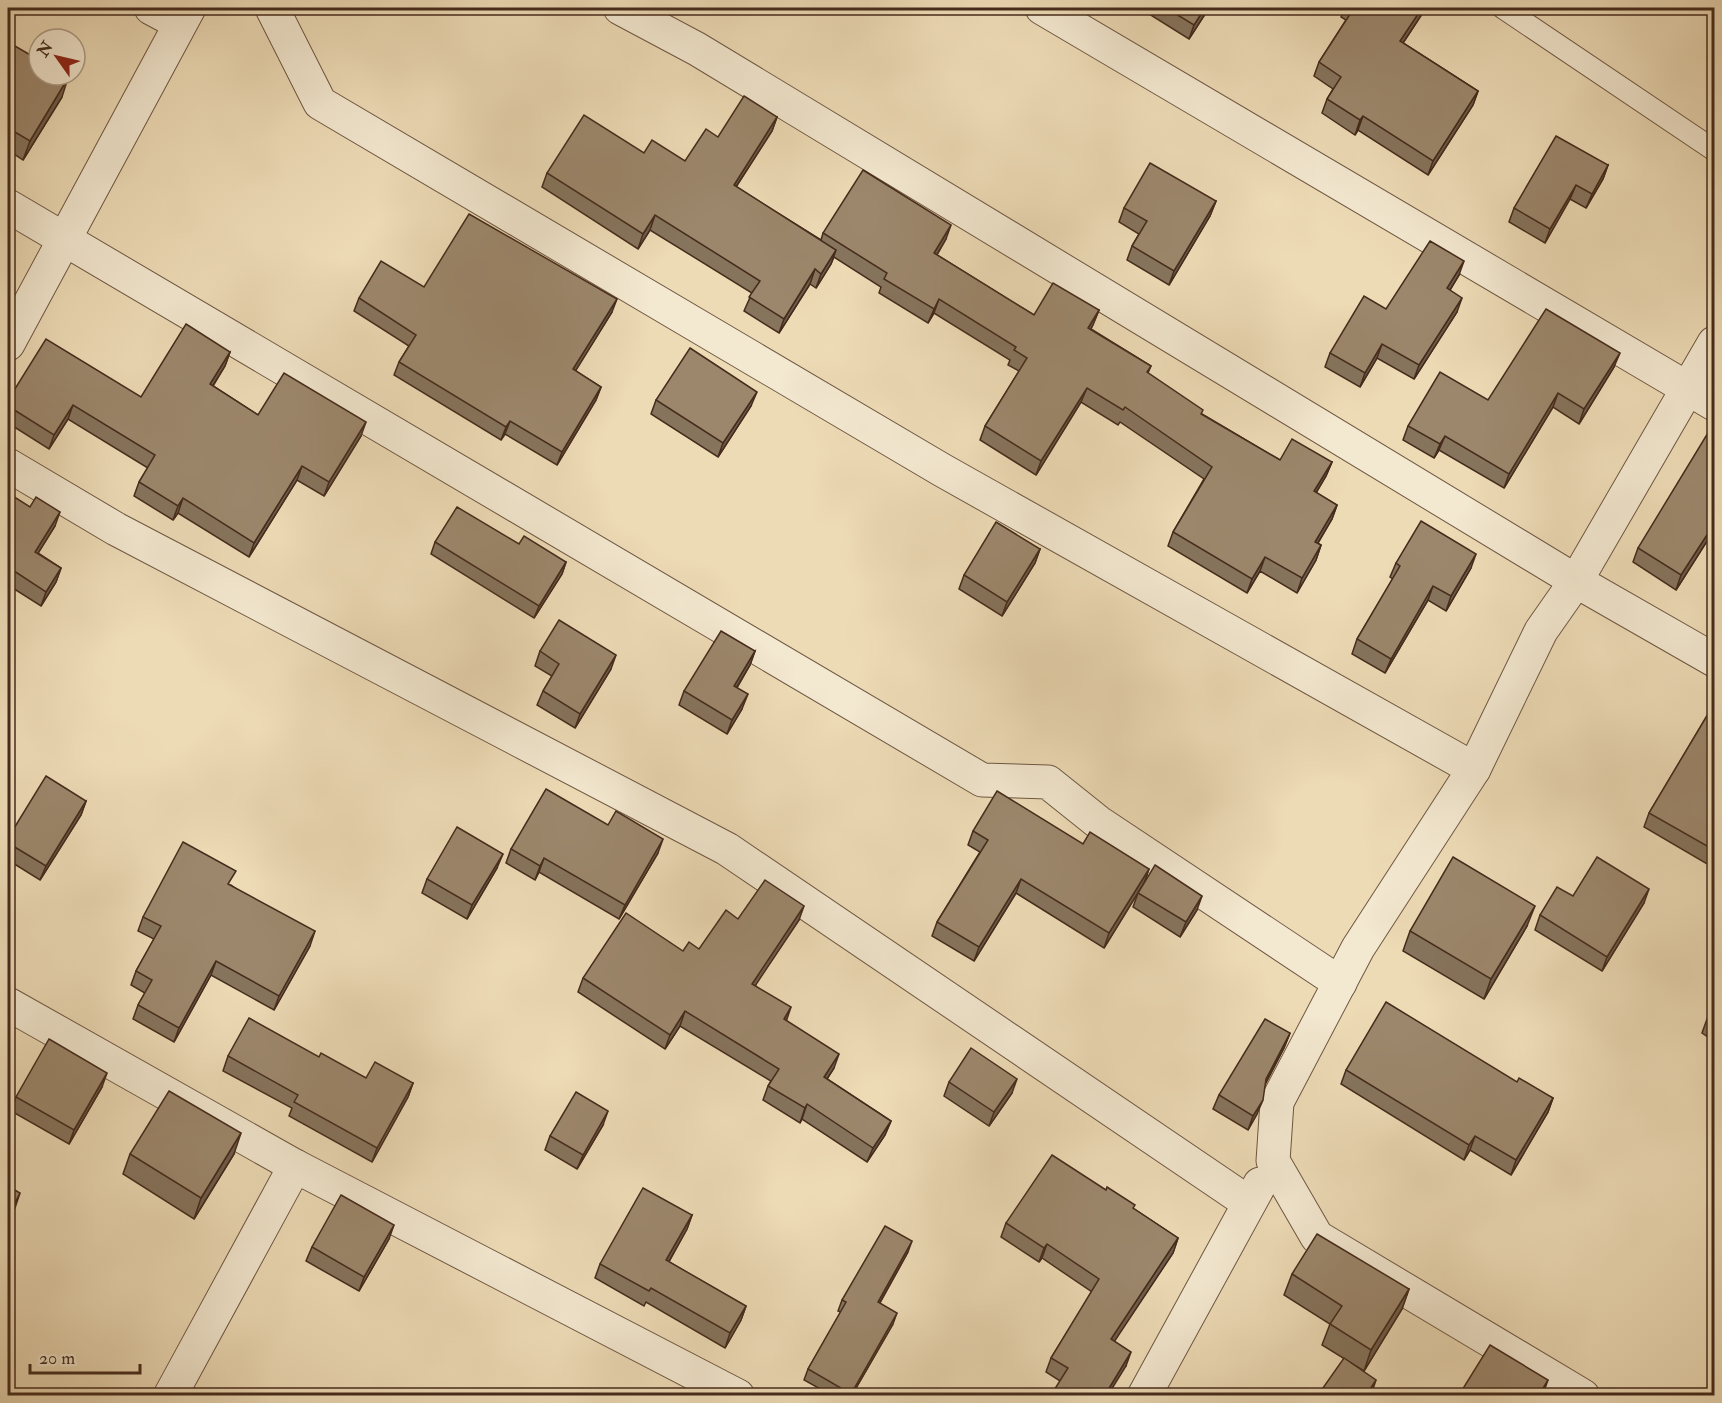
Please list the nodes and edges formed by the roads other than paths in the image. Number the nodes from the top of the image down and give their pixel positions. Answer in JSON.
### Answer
{"nodes":[{"id":1,"x":151,"y":8,"type":"edge"},
{"id":2,"x":272,"y":8,"type":"edge"},
{"id":3,"x":620,"y":8,"type":"edge"},
{"id":4,"x":1042,"y":8,"type":"edge"},
{"id":5,"x":1503,"y":8,"type":"edge"},
{"id":6,"x":184,"y":15,"type":"edge"},
{"id":7,"x":1714,"y":150,"type":"edge"},
{"id":8,"x":8,"y":206,"type":"edge"},
{"id":9,"x":64,"y":237,"type":"junction"},
{"id":10,"x":8,"y":344,"type":"edge"},
{"id":11,"x":1714,"y":344,"type":"edge"},
{"id":12,"x":1701,"y":396,"type":"edge"},
{"id":13,"x":8,"y":465,"type":"edge"},
{"id":14,"x":1576,"y":581,"type":"junction"},
{"id":15,"x":1714,"y":660,"type":"edge"},
{"id":16,"x":1474,"y":770,"type":"junction"},
{"id":17,"x":1340,"y":983,"type":"junction"},
{"id":18,"x":8,"y":1004,"type":"edge"},
{"id":19,"x":1273,"y":1161,"type":"junction"},
{"id":20,"x":295,"y":1166,"type":"junction"},
{"id":21,"x":1249,"y":1203,"type":"junction"},
{"id":22,"x":170,"y":1395,"type":"edge"},
{"id":23,"x":738,"y":1395,"type":"edge"},
{"id":24,"x":1143,"y":1395,"type":"edge"},
{"id":25,"x":1583,"y":1395,"type":"edge"}],
"edges":[{"from":1,"to":6,"type":"street"},
{"from":2,"to":16,"type":"street"},
{"from":3,"to":14,"type":"street"},
{"from":4,"to":12,"type":"street"},
{"from":5,"to":7,"type":"lane"},
{"from":6,"to":9,"type":"street"},
{"from":8,"to":9,"type":"street"},
{"from":9,"to":10,"type":"street"},
{"from":9,"to":17,"type":"street"},
{"from":11,"to":12,"type":"street"},
{"from":12,"to":14,"type":"street"},
{"from":13,"to":21,"type":"street"},
{"from":14,"to":15,"type":"street"},
{"from":14,"to":16,"type":"street"},
{"from":16,"to":17,"type":"street"},
{"from":17,"to":19,"type":"street"},
{"from":18,"to":20,"type":"street"},
{"from":19,"to":21,"type":"street"},
{"from":19,"to":25,"type":"street"},
{"from":20,"to":22,"type":"street"},
{"from":20,"to":23,"type":"street"},
{"from":21,"to":24,"type":"street"}]}
